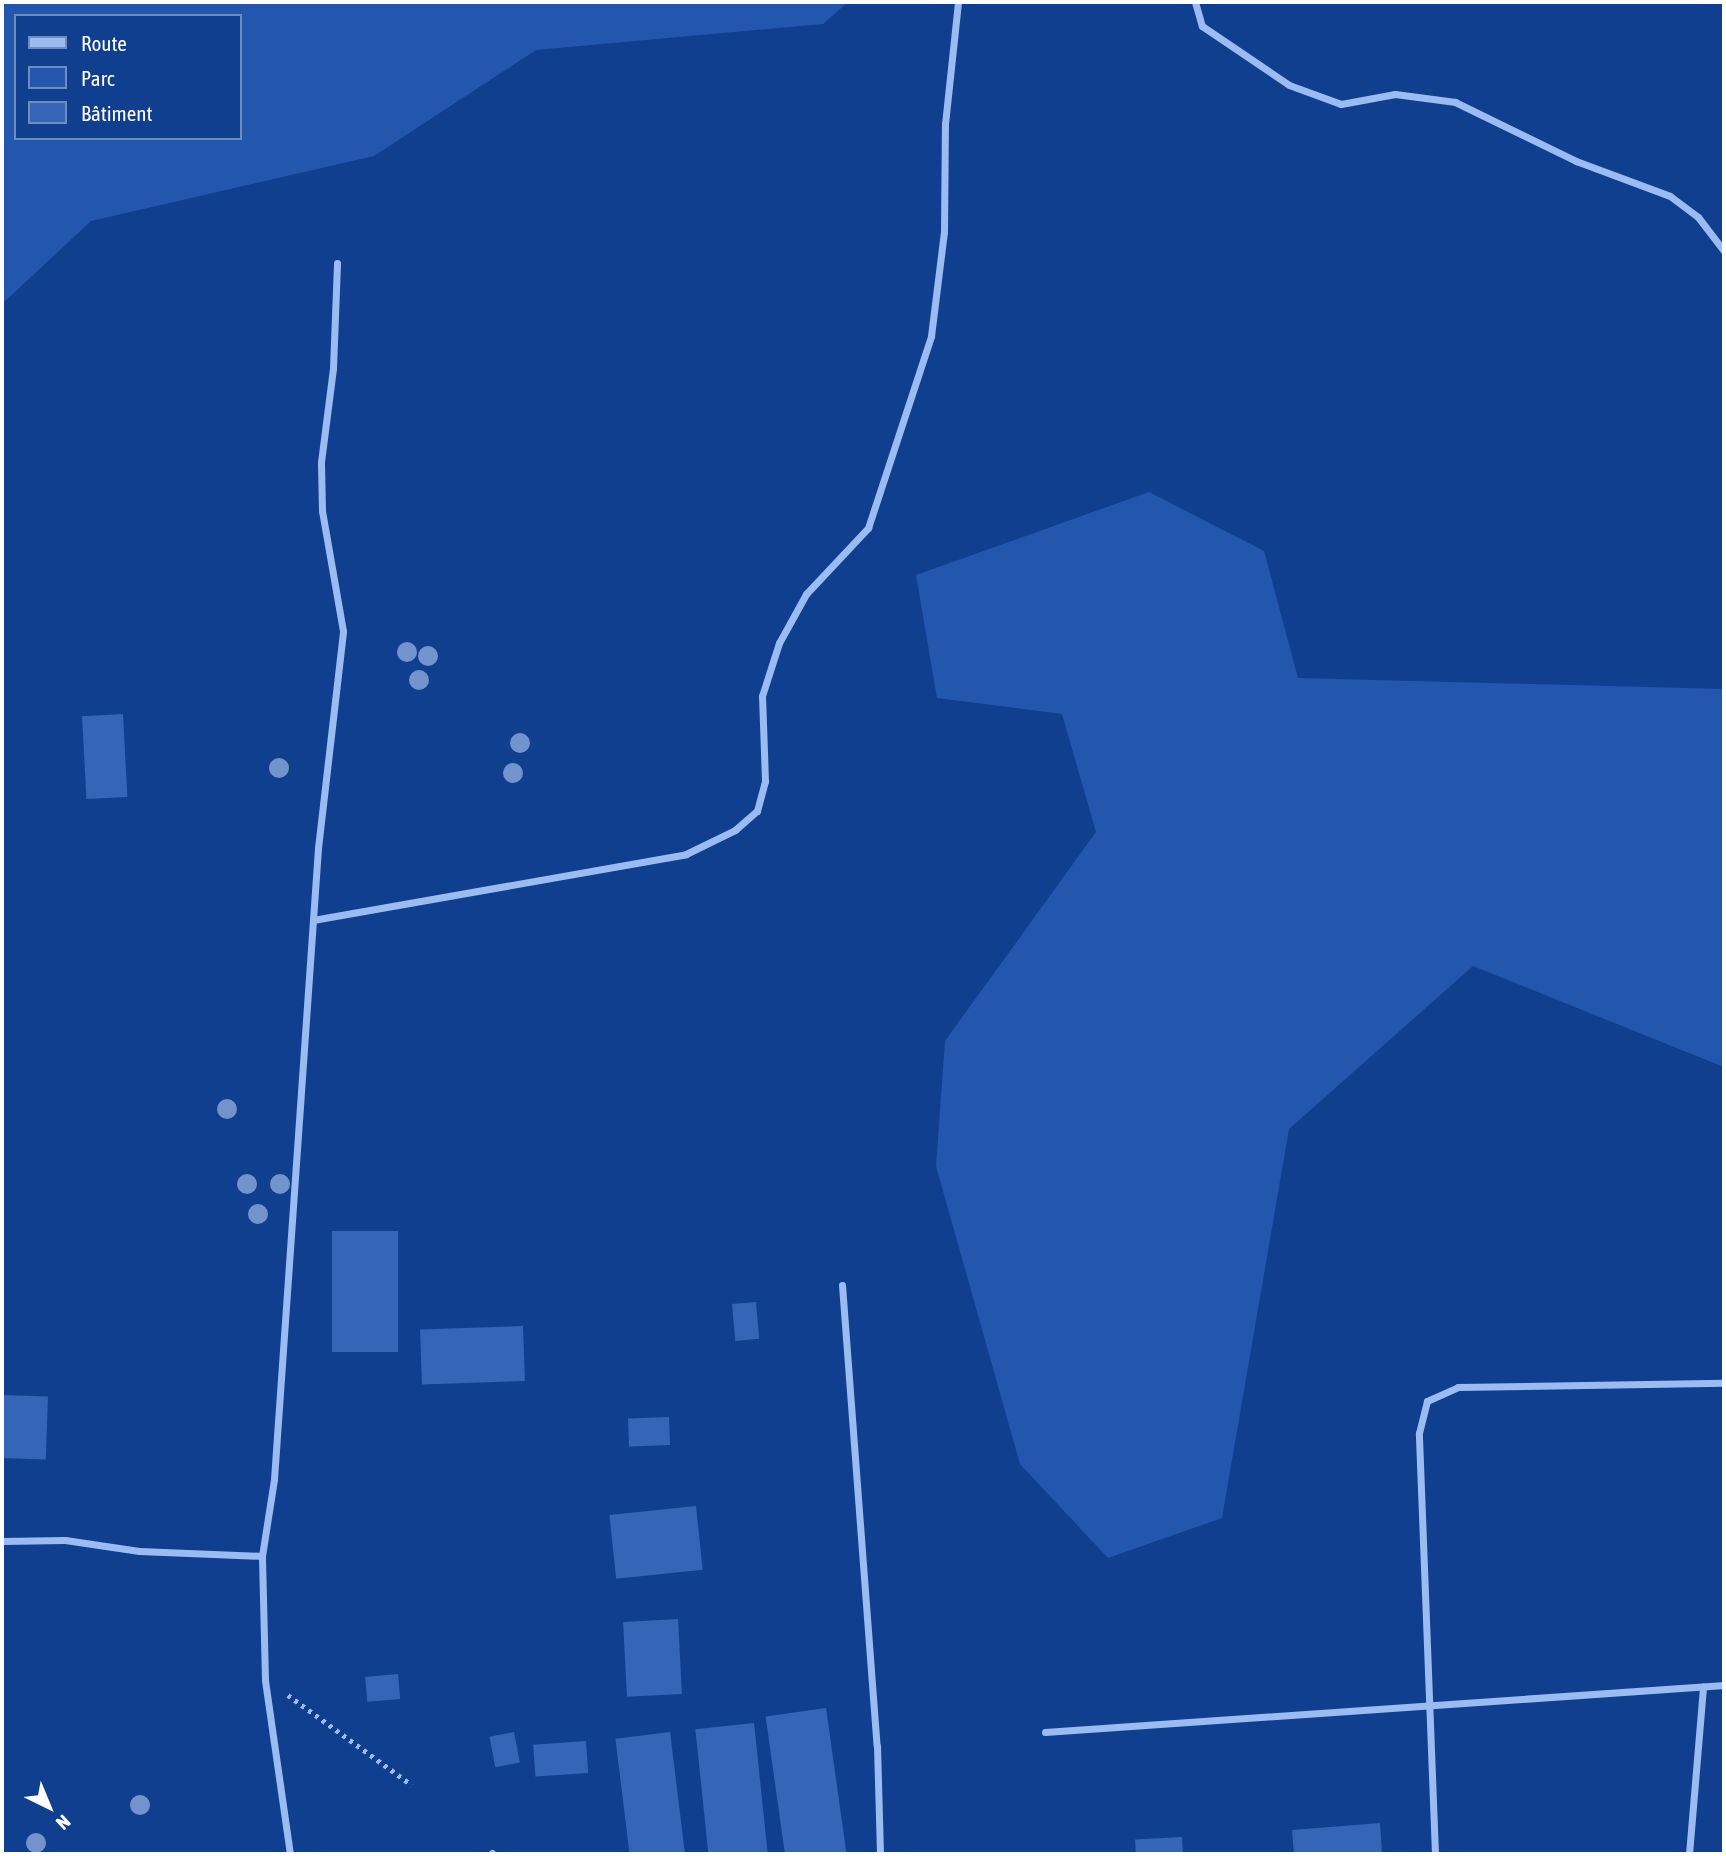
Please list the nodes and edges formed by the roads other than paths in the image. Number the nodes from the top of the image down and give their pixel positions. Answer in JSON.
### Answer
{"nodes":[{"id":1,"x":958,"y":2,"type":"edge"},
{"id":2,"x":1195,"y":2,"type":"edge"},
{"id":3,"x":1724,"y":251,"type":"edge"},
{"id":4,"x":337,"y":263,"type":"dead end"},
{"id":5,"x":313,"y":920,"type":"junction"},
{"id":6,"x":842,"y":1285,"type":"dead end"},
{"id":7,"x":1724,"y":1382,"type":"edge"},
{"id":8,"x":2,"y":1541,"type":"edge"},
{"id":9,"x":262,"y":1556,"type":"junction"},
{"id":10,"x":1724,"y":1685,"type":"edge"},
{"id":11,"x":1703,"y":1687,"type":"junction"},
{"id":12,"x":1431,"y":1708,"type":"junction"},
{"id":13,"x":1045,"y":1731,"type":"dead end"},
{"id":14,"x":290,"y":1854,"type":"edge"},
{"id":15,"x":880,"y":1854,"type":"edge"},
{"id":16,"x":1435,"y":1854,"type":"edge"},
{"id":17,"x":1689,"y":1854,"type":"edge"}],
"edges":[{"from":1,"to":5,"type":"street"},
{"from":2,"to":3,"type":"street"},
{"from":4,"to":5,"type":"street"},
{"from":5,"to":9,"type":"street"},
{"from":6,"to":15,"type":"street"},
{"from":7,"to":12,"type":"street"},
{"from":8,"to":9,"type":"street"},
{"from":9,"to":14,"type":"street"},
{"from":10,"to":11,"type":"street"},
{"from":11,"to":12,"type":"street"},
{"from":11,"to":17,"type":"street"},
{"from":12,"to":13,"type":"street"},
{"from":12,"to":16,"type":"street"}]}
